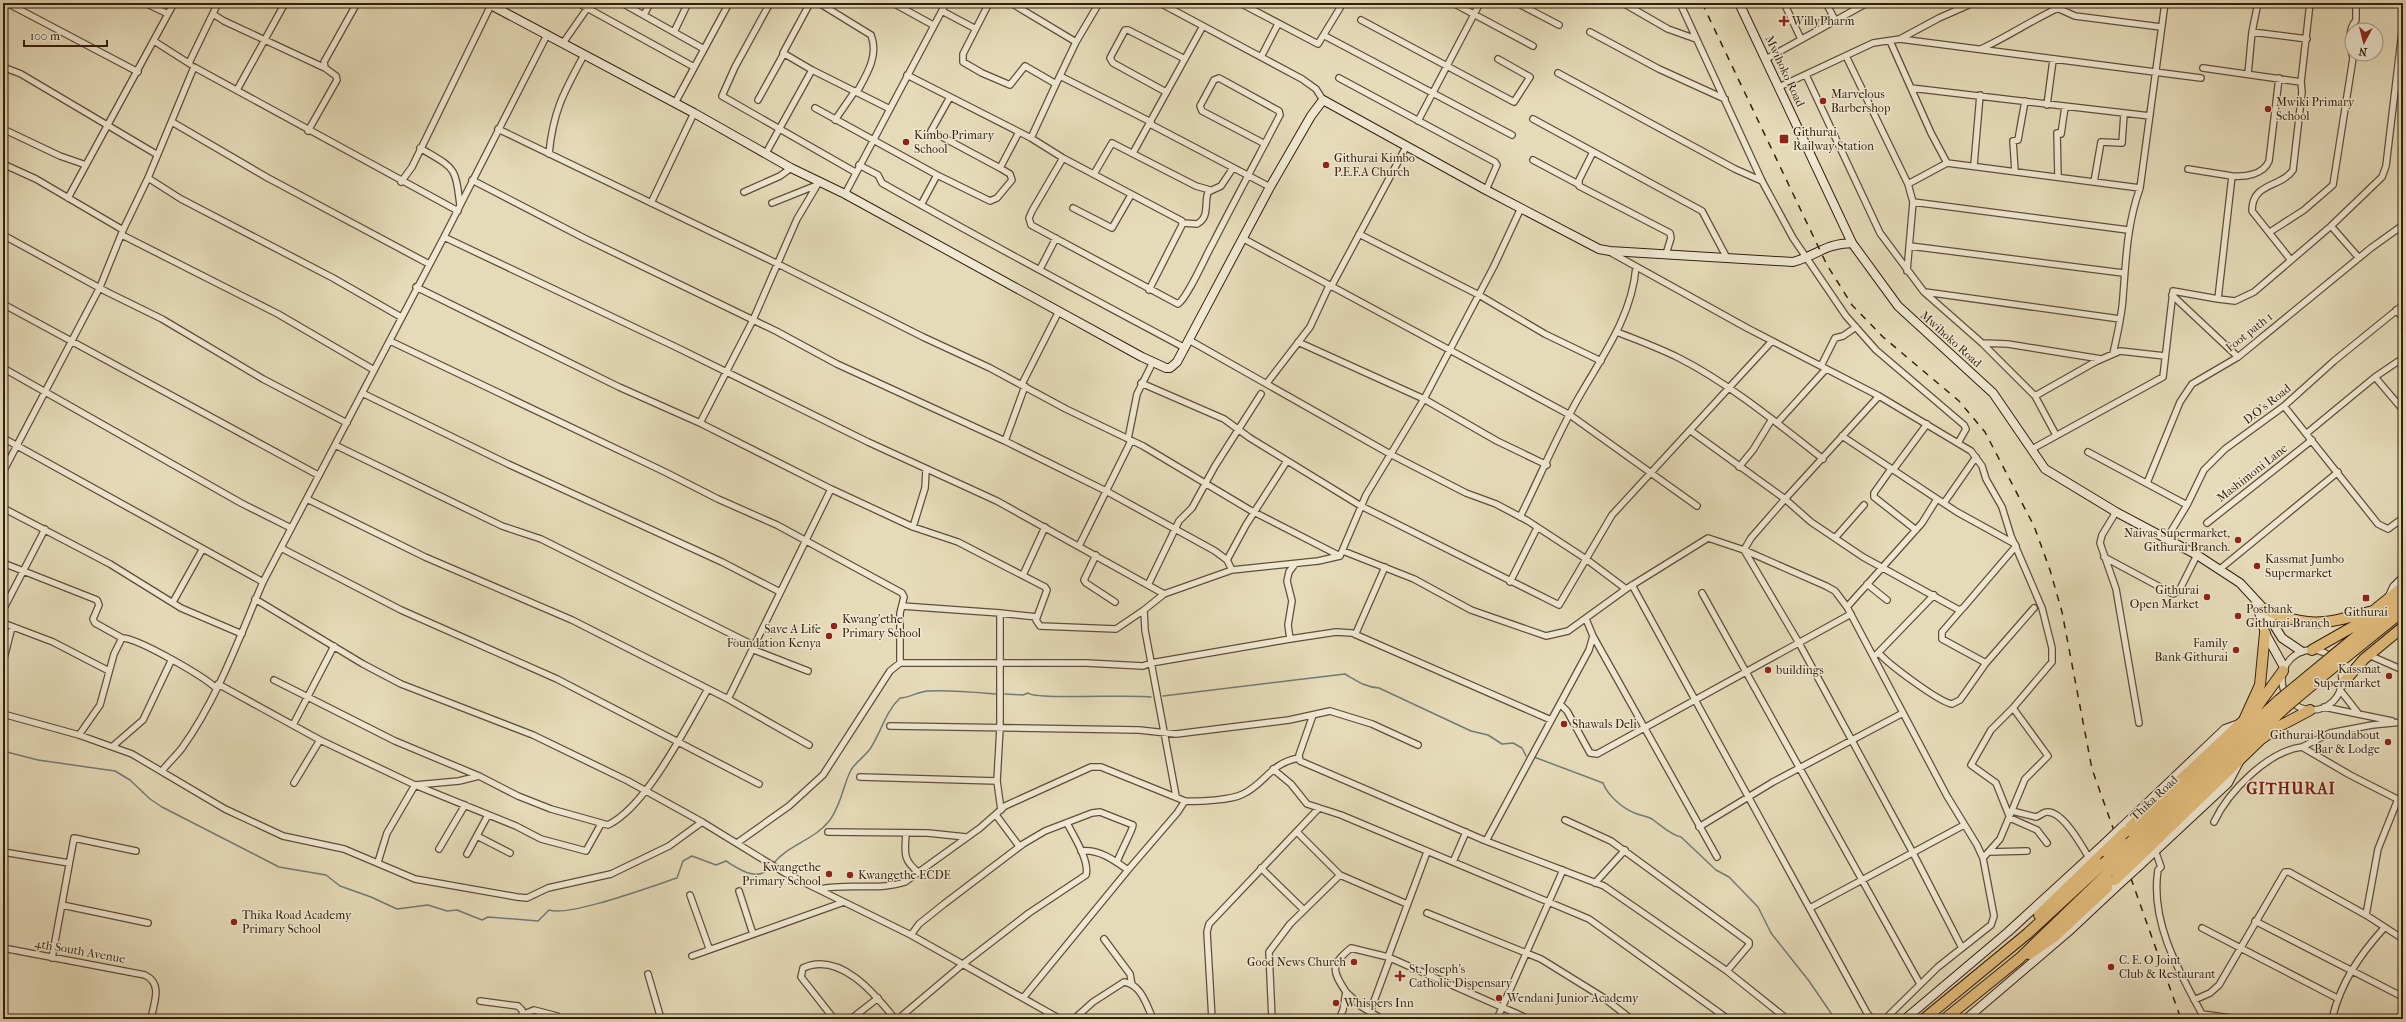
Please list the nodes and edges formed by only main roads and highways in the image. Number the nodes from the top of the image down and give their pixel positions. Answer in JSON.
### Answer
{"nodes":[{"id":1,"x":2403,"y":587,"type":"edge"},
{"id":2,"x":2403,"y":598,"type":"edge"},
{"id":3,"x":2264,"y":609,"type":"road end"},
{"id":4,"x":2373,"y":611,"type":"junction"},
{"id":5,"x":2403,"y":611,"type":"edge"},
{"id":6,"x":2403,"y":626,"type":"edge"},
{"id":7,"x":2266,"y":633,"type":"road end"},
{"id":8,"x":2312,"y":650,"type":"road end"},
{"id":9,"x":2338,"y":657,"type":"junction"},
{"id":10,"x":2283,"y":669,"type":"road end"},
{"id":11,"x":2341,"y":687,"type":"road end"},
{"id":12,"x":2310,"y":710,"type":"road end"},
{"id":13,"x":2242,"y":722,"type":"junction"},
{"id":14,"x":2133,"y":855,"type":"junction"},
{"id":15,"x":2111,"y":875,"type":"junction"},
{"id":16,"x":2019,"y":940,"type":"junction"},
{"id":17,"x":1924,"y":1019,"type":"edge"},
{"id":18,"x":1945,"y":1019,"type":"edge"}],
"edges":[{"from":1,"to":4,"type":"highway"},
{"from":2,"to":9,"type":"highway","name":"Thika Road"},
{"from":3,"to":4,"type":"highway"},
{"from":4,"to":8,"type":"highway"},
{"from":5,"to":9,"type":"highway","name":"Thika Road"},
{"from":6,"to":11,"type":"highway"},
{"from":7,"to":13,"type":"highway"},
{"from":9,"to":14,"type":"highway","name":"Thika Road","bridge":true},
{"from":10,"to":13,"type":"highway"},
{"from":12,"to":14,"type":"highway"},
{"from":13,"to":16,"type":"highway","bridge":true},
{"from":14,"to":15,"type":"highway","name":"Thika Road","bridge":true},
{"from":15,"to":16,"type":"highway","name":"Thika Road"},
{"from":15,"to":18,"type":"highway","name":"Thika Road"},
{"from":16,"to":17,"type":"highway","name":"Thika Road"}]}
